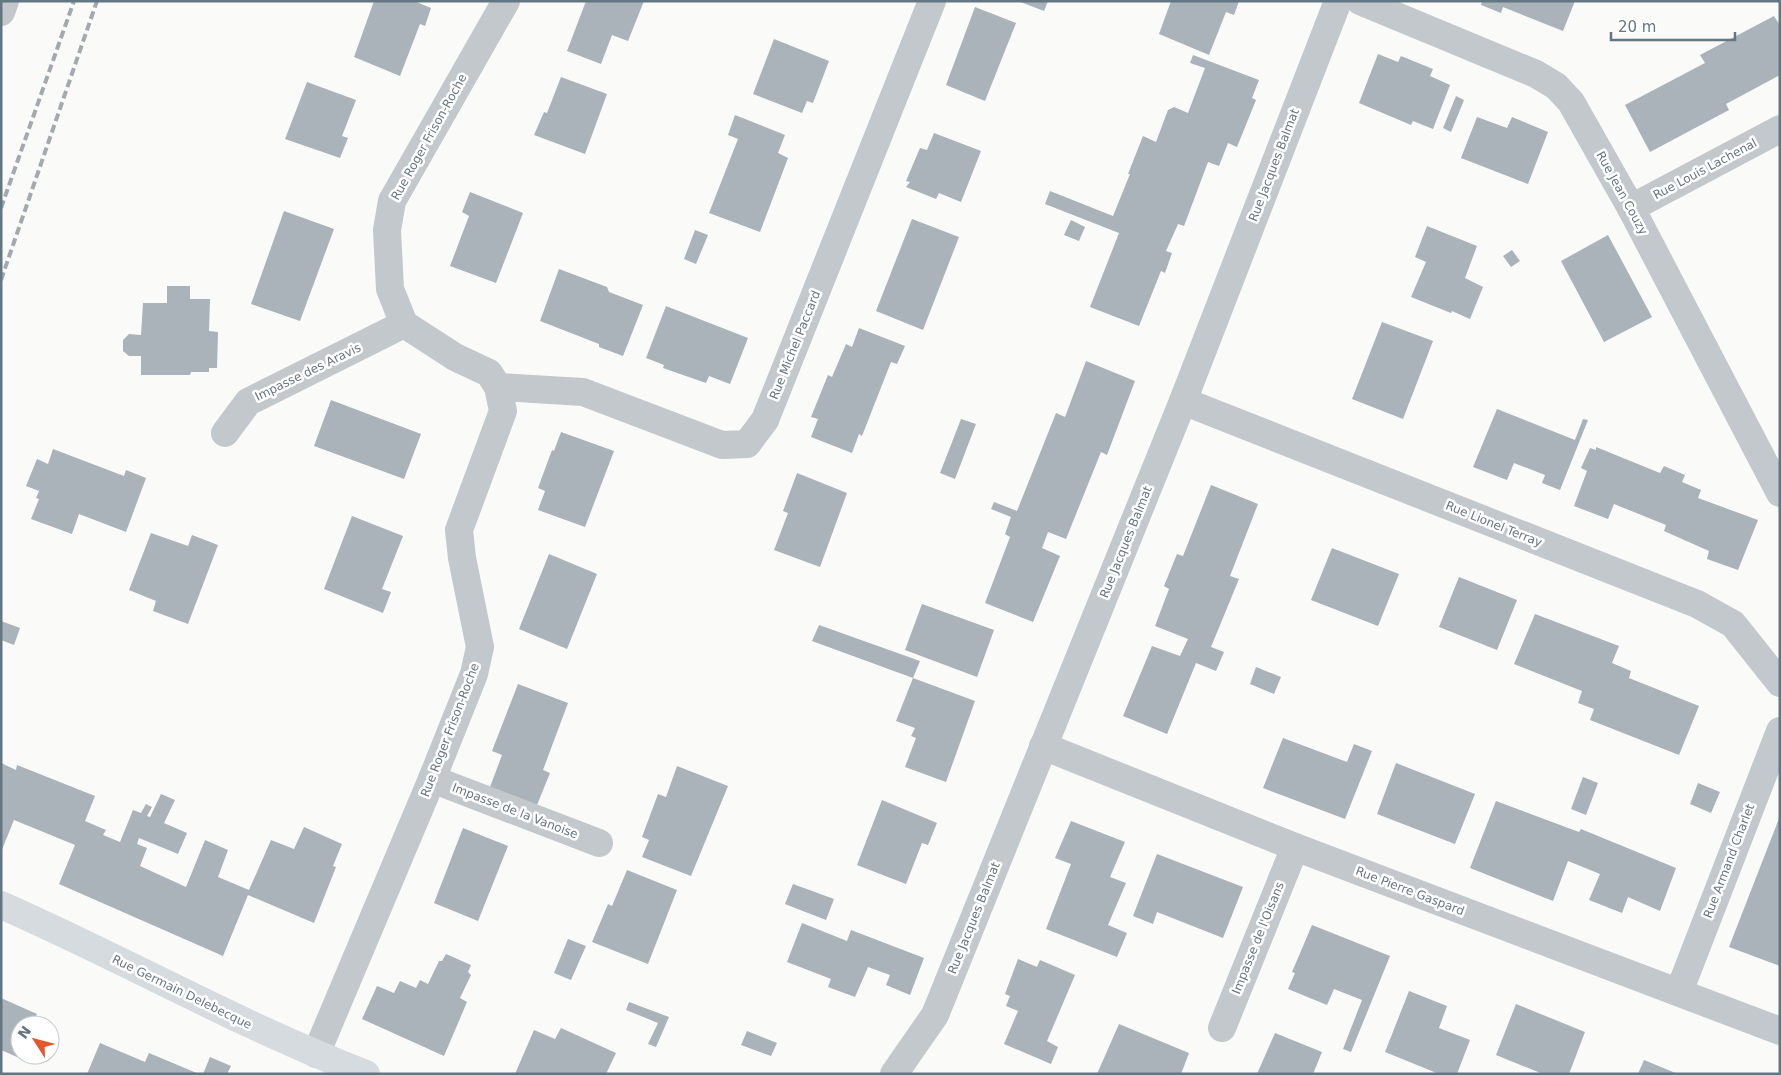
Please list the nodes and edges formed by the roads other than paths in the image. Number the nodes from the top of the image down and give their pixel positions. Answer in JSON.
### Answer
{"nodes":[{"id":1,"x":5,"y":1,"type":"edge"},
{"id":2,"x":506,"y":1,"type":"edge"},
{"id":3,"x":932,"y":1,"type":"edge"},
{"id":4,"x":1338,"y":1,"type":"edge"},
{"id":5,"x":1360,"y":1,"type":"edge"},
{"id":6,"x":1,"y":12,"type":"edge"},
{"id":7,"x":1780,"y":129,"type":"edge"},
{"id":8,"x":1631,"y":208,"type":"junction"},
{"id":9,"x":404,"y":324,"type":"junction"},
{"id":10,"x":498,"y":387,"type":"junction"},
{"id":11,"x":1183,"y":401,"type":"junction"},
{"id":12,"x":225,"y":432,"type":"dead end"},
{"id":13,"x":1780,"y":493,"type":"edge"},
{"id":14,"x":1780,"y":683,"type":"edge"},
{"id":15,"x":1780,"y":731,"type":"edge"},
{"id":16,"x":1043,"y":746,"type":"junction"},
{"id":17,"x":432,"y":779,"type":"junction"},
{"id":18,"x":599,"y":843,"type":"dead end"},
{"id":19,"x":1294,"y":847,"type":"junction"},
{"id":20,"x":1,"y":905,"type":"edge"},
{"id":21,"x":1679,"y":992,"type":"junction"},
{"id":22,"x":1222,"y":1028,"type":"dead end"},
{"id":23,"x":1780,"y":1031,"type":"edge"},
{"id":24,"x":316,"y":1054,"type":"junction"},
{"id":25,"x":366,"y":1074,"type":"edge"},
{"id":26,"x":894,"y":1074,"type":"edge"}],
"edges":[{"from":1,"to":6,"type":"street"},
{"from":2,"to":9,"type":"street","name":"Rue Roger Frison-Roche"},
{"from":3,"to":10,"type":"street","name":"Rue Michel Paccard"},
{"from":4,"to":11,"type":"street","name":"Rue Jacques Balmat"},
{"from":5,"to":8,"type":"street","name":"Rue Jean Couzy"},
{"from":7,"to":8,"type":"street","name":"Rue Louis Lachenal"},
{"from":8,"to":13,"type":"street","name":"Rue Jean Couzy"},
{"from":9,"to":10,"type":"street"},
{"from":9,"to":12,"type":"street","name":"Impasse des Aravis"},
{"from":10,"to":17,"type":"street","name":"Rue Roger Frison-Roche"},
{"from":11,"to":14,"type":"street","name":"Rue Lionel Terray"},
{"from":11,"to":16,"type":"street","name":"Rue Jacques Balmat"},
{"from":15,"to":21,"type":"street","name":"Rue Armand Charlet"},
{"from":16,"to":19,"type":"street","name":"Rue Pierre Gaspard"},
{"from":16,"to":26,"type":"street","name":"Rue Jacques Balmat"},
{"from":17,"to":18,"type":"street","name":"Impasse de la Vanoise"},
{"from":17,"to":24,"type":"street","name":"Rue Roger Frison-Roche"},
{"from":19,"to":21,"type":"street","name":"Rue Pierre Gaspard"},
{"from":19,"to":22,"type":"street","name":"Impasse de l'Oisans"},
{"from":20,"to":24,"type":"street","name":"Rue Germain Delebecque"},
{"from":21,"to":23,"type":"street","name":"Rue Pierre Gaspard"},
{"from":24,"to":25,"type":"street","name":"Rue Germain Delebecque"}]}
